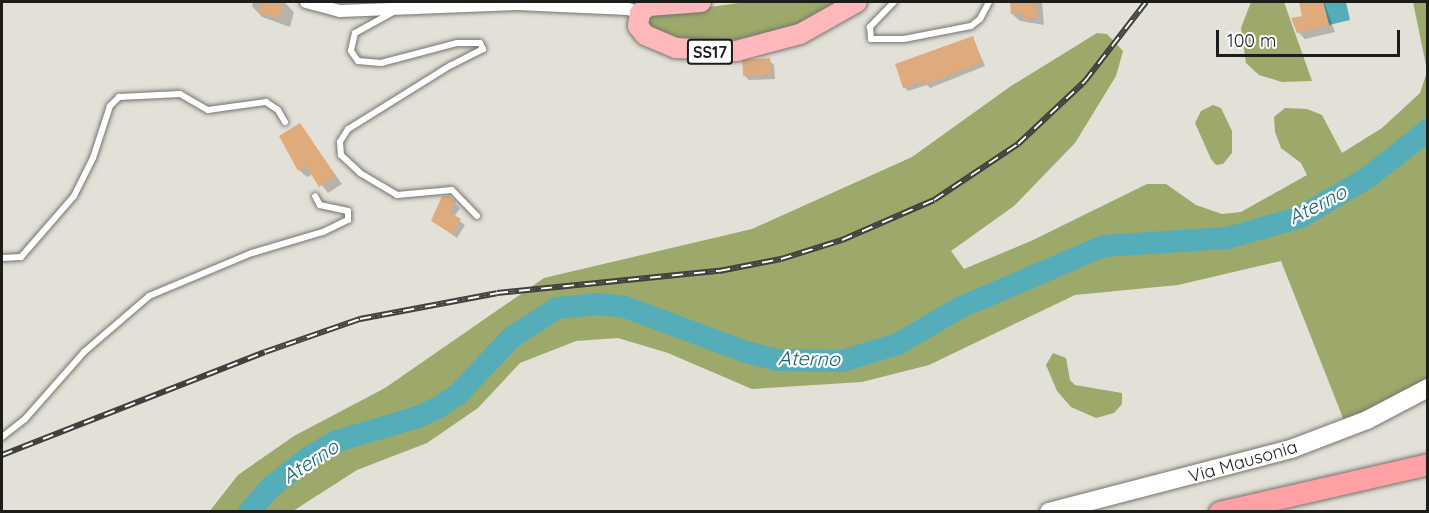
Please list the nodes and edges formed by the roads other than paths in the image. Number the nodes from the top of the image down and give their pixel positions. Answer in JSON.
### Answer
{"nodes":[{"id":1,"x":306,"y":2,"type":"edge"},
{"id":2,"x":701,"y":2,"type":"edge"},
{"id":3,"x":857,"y":2,"type":"edge"},
{"id":4,"x":894,"y":2,"type":"edge"},
{"id":5,"x":989,"y":2,"type":"edge"},
{"id":6,"x":396,"y":10,"type":"junction"},
{"id":7,"x":640,"y":13,"type":"junction"},
{"id":8,"x":285,"y":122,"type":"dead end"},
{"id":9,"x":315,"y":196,"type":"dead end"},
{"id":10,"x":477,"y":216,"type":"dead end"},
{"id":11,"x":2,"y":258,"type":"edge"},
{"id":12,"x":1428,"y":388,"type":"edge"},
{"id":13,"x":2,"y":437,"type":"edge"},
{"id":14,"x":1428,"y":464,"type":"edge"},
{"id":15,"x":1049,"y":512,"type":"edge"},
{"id":16,"x":1219,"y":512,"type":"edge"}],
"edges":[{"from":1,"to":6,"type":"street"},
{"from":2,"to":7,"type":"main road"},
{"from":3,"to":7,"type":"main road","number":"SS17"},
{"from":4,"to":5,"type":"lane"},
{"from":6,"to":7,"type":"street"},
{"from":6,"to":10,"type":"lane"},
{"from":8,"to":11,"type":"lane"},
{"from":9,"to":13,"type":"lane"},
{"from":12,"to":15,"type":"main road","name":"Via Mausonia"},
{"from":14,"to":16,"type":"highway"}]}
